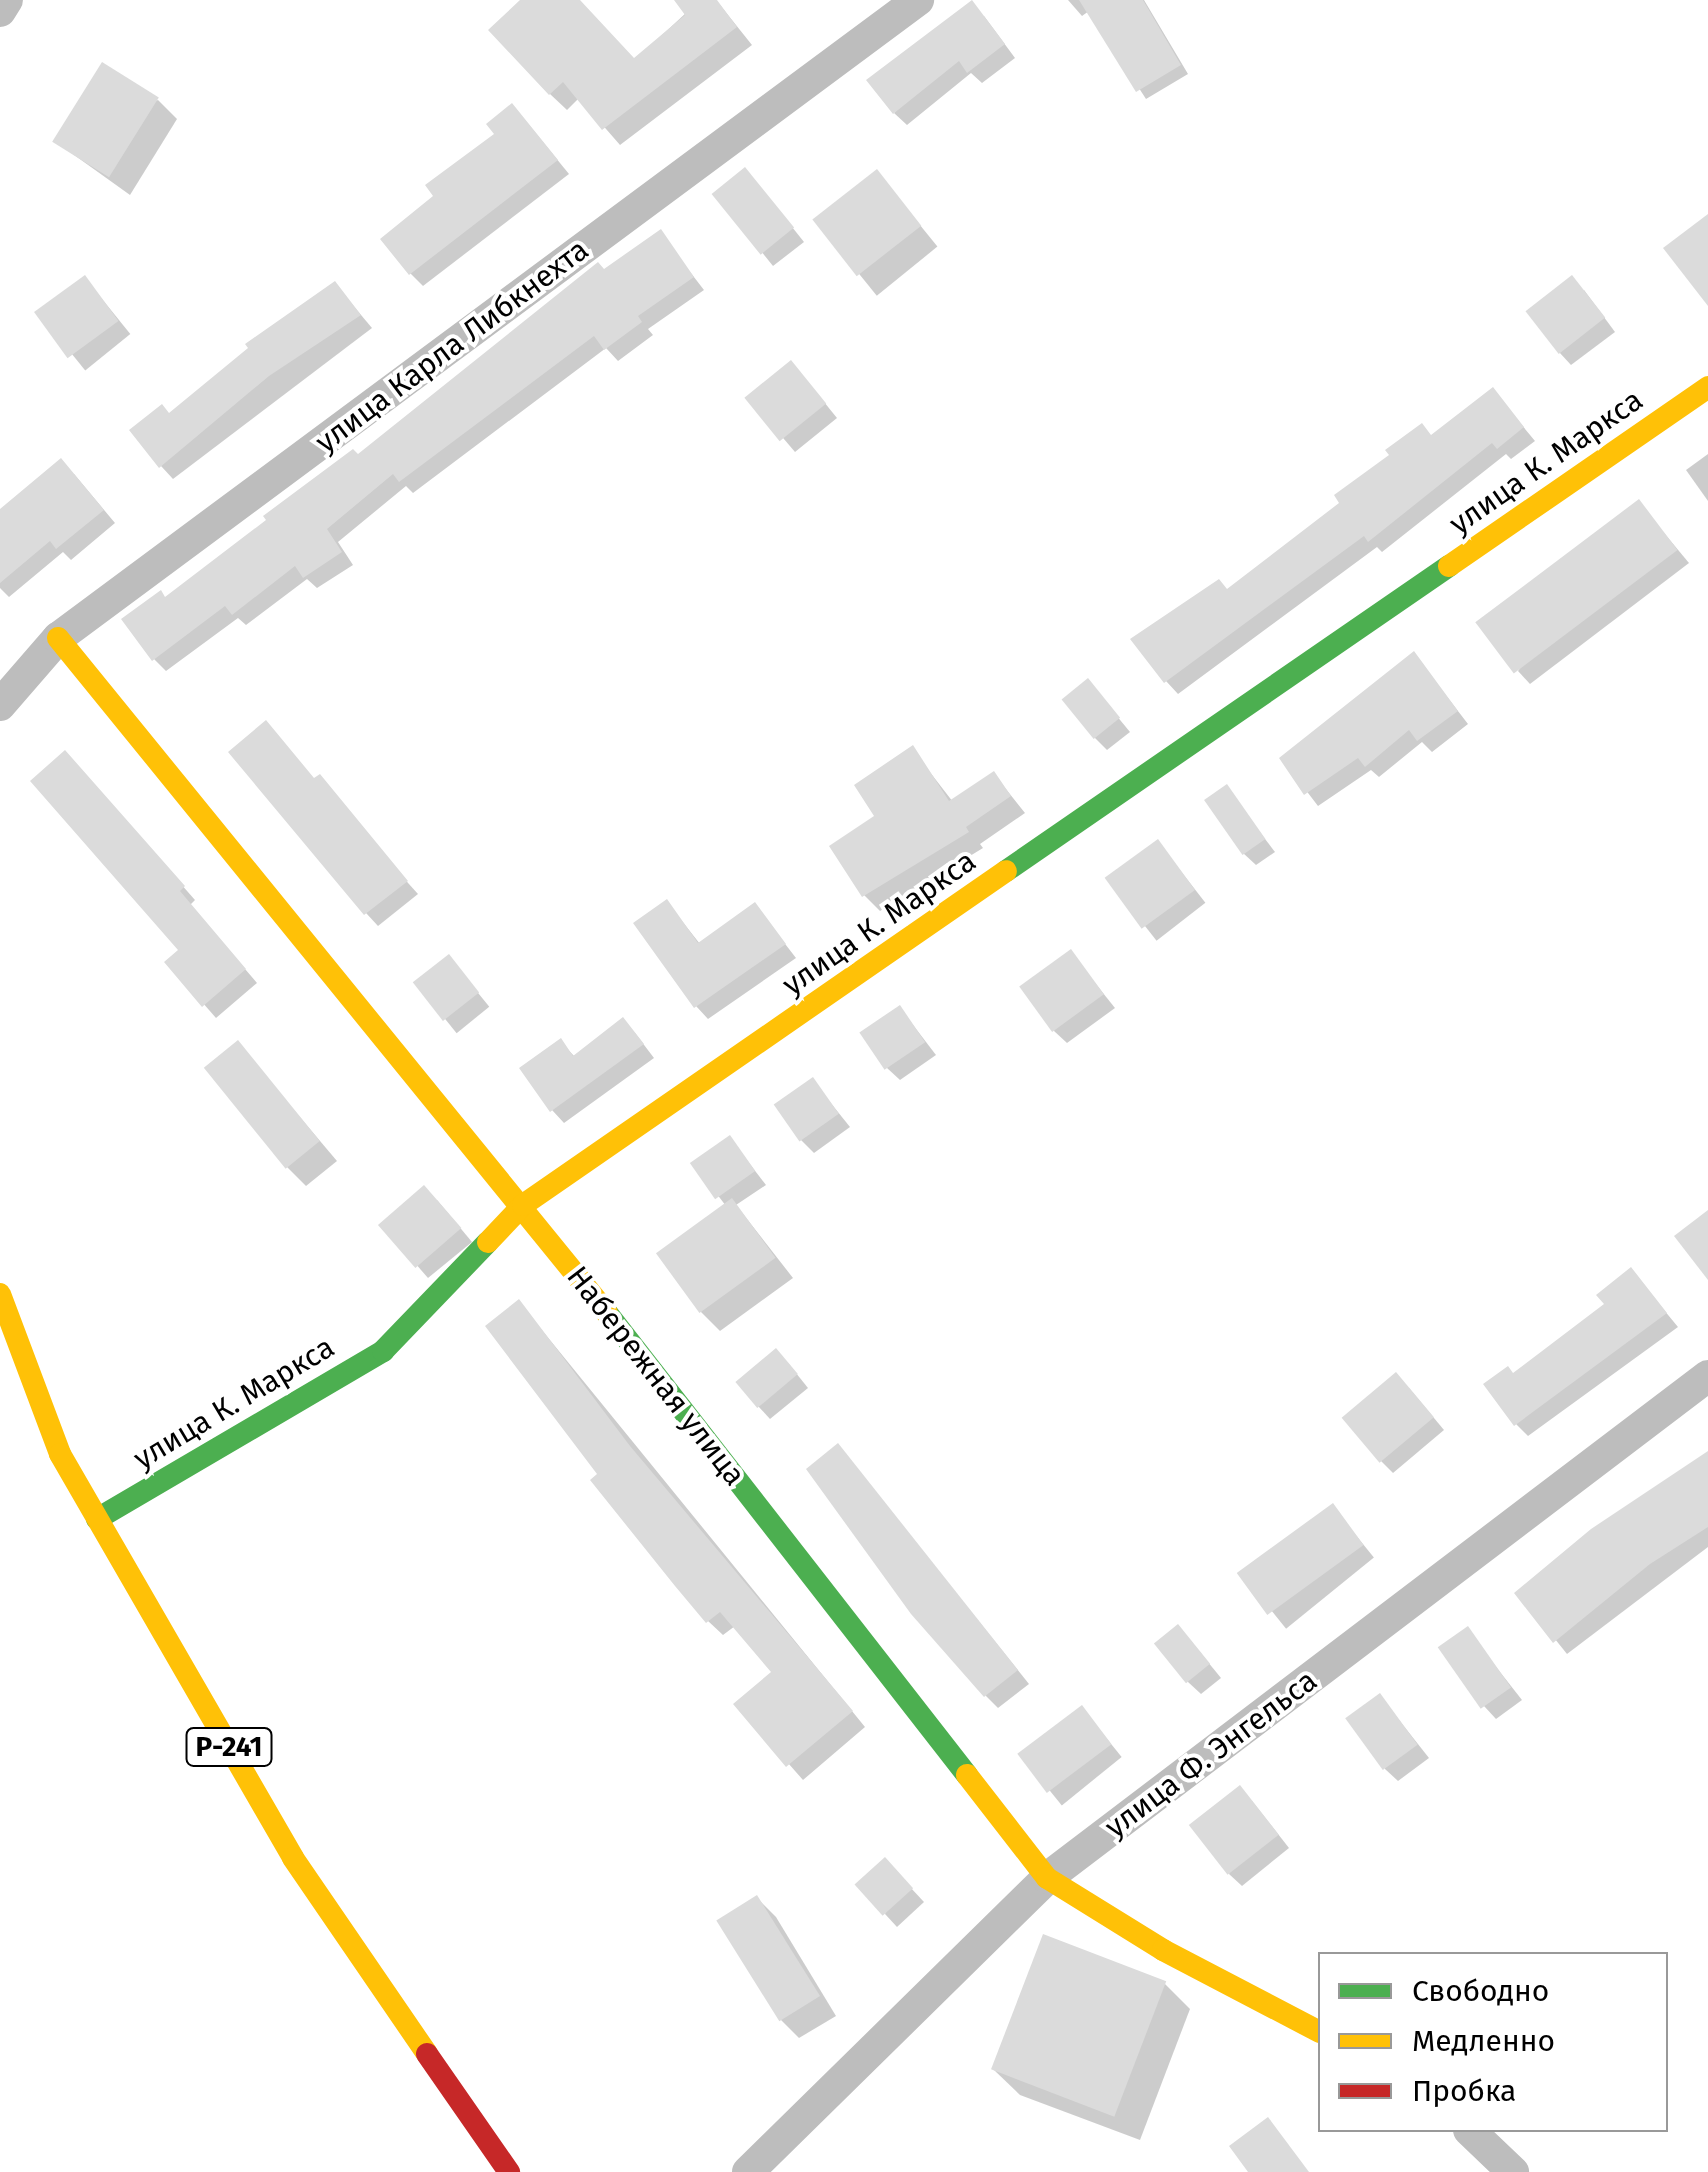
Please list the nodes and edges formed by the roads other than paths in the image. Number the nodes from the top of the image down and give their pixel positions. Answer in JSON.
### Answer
{"nodes":[{"id":1,"x":7,"y":0,"type":"edge"},
{"id":2,"x":918,"y":0,"type":"edge"},
{"id":3,"x":0,"y":11,"type":"edge"},
{"id":4,"x":1708,"y":387,"type":"edge"},
{"id":5,"x":58,"y":638,"type":"junction"},
{"id":6,"x":0,"y":706,"type":"edge"},
{"id":7,"x":523,"y":1206,"type":"junction"},
{"id":8,"x":0,"y":1294,"type":"edge"},
{"id":9,"x":1708,"y":1376,"type":"edge"},
{"id":10,"x":98,"y":1519,"type":"junction"},
{"id":11,"x":1047,"y":1878,"type":"junction"},
{"id":12,"x":1318,"y":2031,"type":"edge"},
{"id":13,"x":1470,"y":2132,"type":"edge"},
{"id":14,"x":509,"y":2172,"type":"edge"},
{"id":15,"x":748,"y":2172,"type":"edge"},
{"id":16,"x":1513,"y":2172,"type":"edge"}],
"edges":[{"from":1,"to":3,"type":"street"},
{"from":2,"to":5,"type":"street","name":"улица Карла Либкнехта"},
{"from":4,"to":7,"type":"main road","name":"улица К. Маркса"},
{"from":5,"to":6,"type":"street","name":"улица Карла Либкнехта"},
{"from":5,"to":7,"type":"main road","name":"Набережная улица"},
{"from":7,"to":10,"type":"main road","name":"улица К. Маркса"},
{"from":7,"to":11,"type":"main road","name":"Набережная улица"},
{"from":8,"to":10,"type":"main road","number":"Р-241"},
{"from":9,"to":11,"type":"street","name":"улица Ф. Энгельса"},
{"from":10,"to":14,"type":"main road","number":"Р-241"},
{"from":11,"to":12,"type":"main road","name":"Набережная улица"},
{"from":11,"to":15,"type":"street","name":"улица Ф. Энгельса"},
{"from":13,"to":16,"type":"street"}]}
